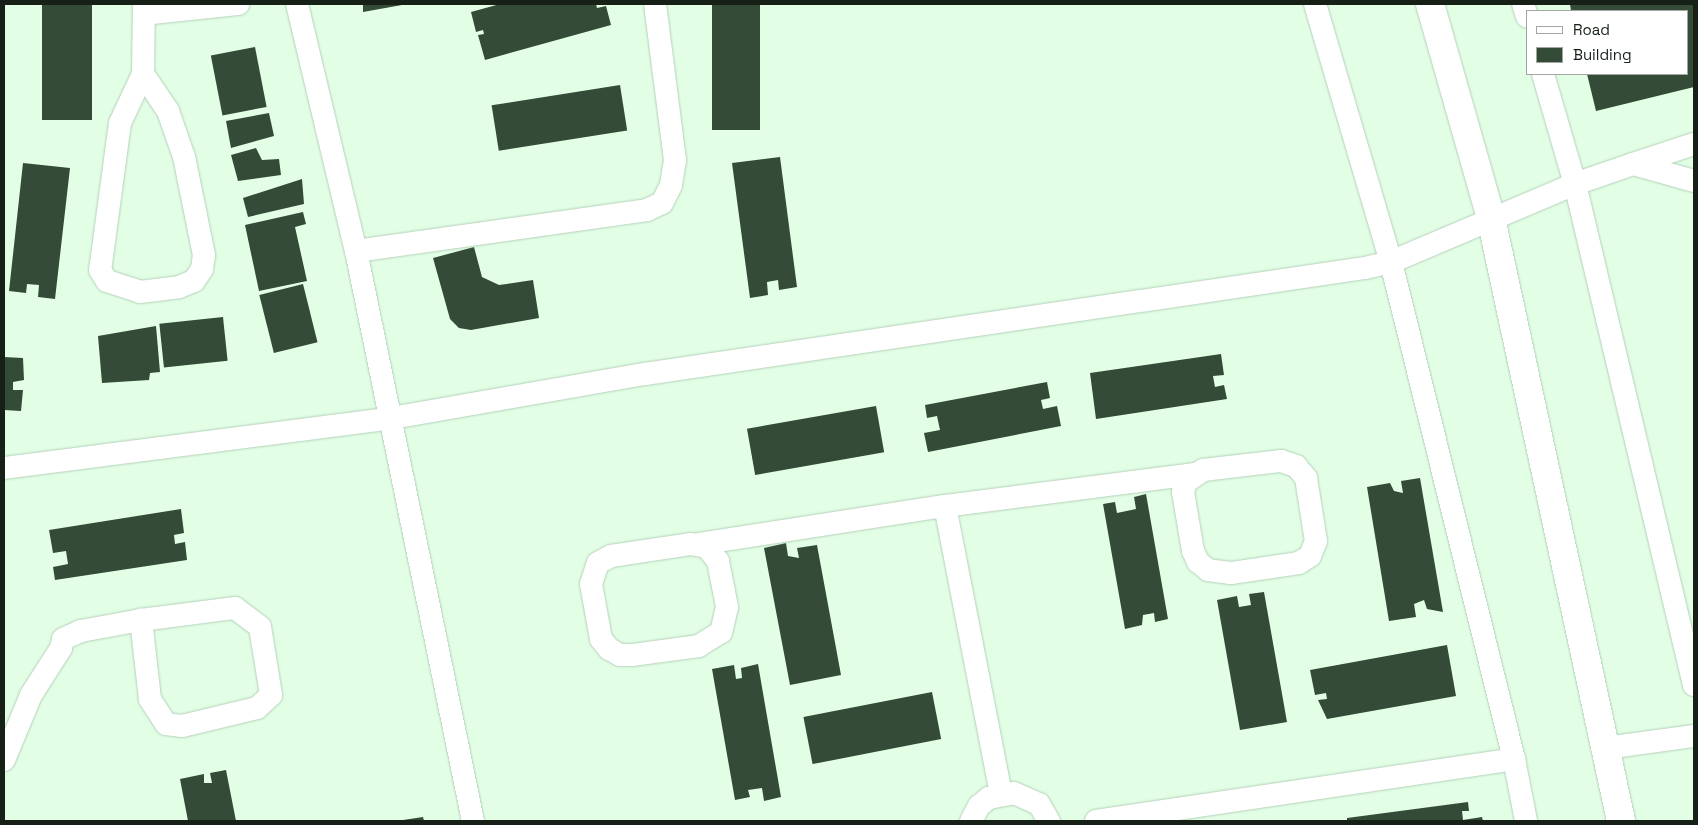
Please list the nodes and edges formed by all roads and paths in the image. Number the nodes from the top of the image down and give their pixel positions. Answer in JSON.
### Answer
{"nodes":[{"id":1,"x":238,"y":4,"type":"edge"},
{"id":2,"x":297,"y":4,"type":"edge"},
{"id":3,"x":655,"y":4,"type":"edge"},
{"id":4,"x":1315,"y":4,"type":"edge"},
{"id":5,"x":1430,"y":4,"type":"edge"},
{"id":6,"x":144,"y":9,"type":"edge"},
{"id":7,"x":143,"y":74,"type":"junction"},
{"id":8,"x":1543,"y":75,"type":"edge"},
{"id":9,"x":1694,"y":144,"type":"edge"},
{"id":10,"x":1633,"y":164,"type":"junction"},
{"id":11,"x":1694,"y":182,"type":"edge"},
{"id":12,"x":1575,"y":184,"type":"junction"},
{"id":13,"x":1491,"y":218,"type":"junction"},
{"id":14,"x":356,"y":251,"type":"junction"},
{"id":15,"x":1392,"y":262,"type":"junction"},
{"id":16,"x":392,"y":418,"type":"junction"},
{"id":17,"x":4,"y":468,"type":"edge"},
{"id":18,"x":1194,"y":474,"type":"junction"},
{"id":19,"x":946,"y":506,"type":"junction"},
{"id":20,"x":699,"y":544,"type":"junction"},
{"id":21,"x":140,"y":620,"type":"junction"},
{"id":22,"x":1694,"y":685,"type":"edge"},
{"id":23,"x":1694,"y":736,"type":"edge"},
{"id":24,"x":1606,"y":748,"type":"junction"},
{"id":25,"x":1514,"y":759,"type":"junction"},
{"id":26,"x":4,"y":760,"type":"edge"},
{"id":27,"x":1001,"y":793,"type":"junction"},
{"id":28,"x":473,"y":821,"type":"edge"},
{"id":29,"x":971,"y":821,"type":"edge"},
{"id":30,"x":1049,"y":821,"type":"edge"},
{"id":31,"x":1096,"y":821,"type":"edge"},
{"id":32,"x":1526,"y":821,"type":"edge"},
{"id":33,"x":1621,"y":821,"type":"edge"}],
"edges":[{"from":1,"to":6,"type":"street"},
{"from":2,"to":14,"type":"street"},
{"from":3,"to":14,"type":"street"},
{"from":4,"to":15,"type":"street"},
{"from":5,"to":13,"type":"main road"},
{"from":6,"to":7,"type":"street"},
{"from":7,"to":7,"type":"street"},
{"from":8,"to":12,"type":"street"},
{"from":9,"to":10,"type":"street"},
{"from":10,"to":11,"type":"street"},
{"from":10,"to":12,"type":"street"},
{"from":12,"to":13,"type":"street"},
{"from":12,"to":22,"type":"street"},
{"from":13,"to":15,"type":"street"},
{"from":13,"to":24,"type":"main road"},
{"from":14,"to":16,"type":"street"},
{"from":15,"to":16,"type":"street"},
{"from":15,"to":25,"type":"street"},
{"from":16,"to":17,"type":"street"},
{"from":16,"to":28,"type":"street"},
{"from":18,"to":18,"type":"street"},
{"from":18,"to":19,"type":"street"},
{"from":19,"to":20,"type":"street"},
{"from":19,"to":27,"type":"street"},
{"from":20,"to":20,"type":"street"},
{"from":21,"to":21,"type":"street"},
{"from":21,"to":26,"type":"street"},
{"from":23,"to":24,"type":"street"},
{"from":24,"to":33,"type":"main road"},
{"from":25,"to":31,"type":"street"},
{"from":25,"to":32,"type":"street"},
{"from":27,"to":29,"type":"street"},
{"from":27,"to":30,"type":"street"}]}
